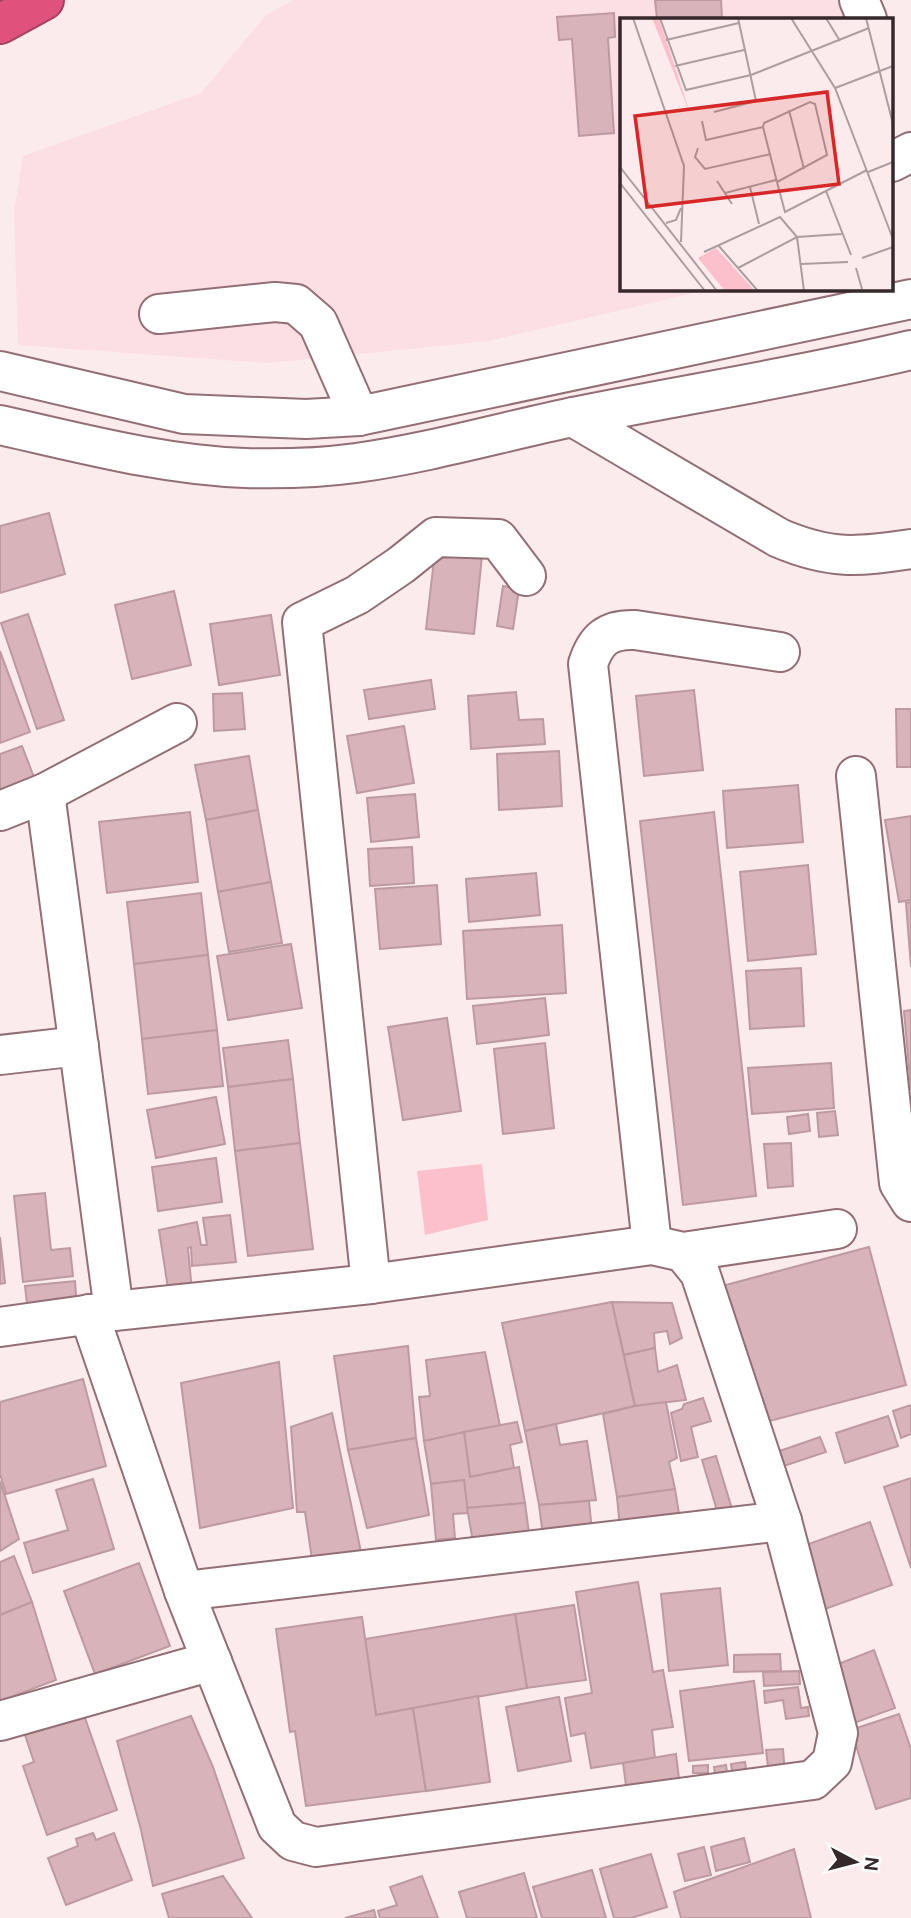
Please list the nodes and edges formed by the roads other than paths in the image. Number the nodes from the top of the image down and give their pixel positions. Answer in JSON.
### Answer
{"nodes":[{"id":1,"x":44,"y":0,"type":"edge"},
{"id":2,"x":859,"y":0,"type":"edge"},
{"id":3,"x":867,"y":18,"type":"edge"},
{"id":4,"x":0,"y":24,"type":"edge"},
{"id":5,"x":911,"y":152,"type":"edge"},
{"id":6,"x":894,"y":161,"type":"edge"},
{"id":7,"x":871,"y":299,"type":"edge"},
{"id":8,"x":911,"y":299,"type":"edge"},
{"id":9,"x":159,"y":314,"type":"dead end"},
{"id":10,"x":911,"y":351,"type":"edge"},
{"id":11,"x":10,"y":372,"type":"edge"},
{"id":12,"x":359,"y":416,"type":"junction"},
{"id":13,"x":573,"y":417,"type":"junction"},
{"id":14,"x":0,"y":425,"type":"edge"},
{"id":15,"x":911,"y":549,"type":"edge"},
{"id":16,"x":526,"y":576,"type":"dead end"},
{"id":17,"x":779,"y":652,"type":"dead end"},
{"id":18,"x":177,"y":723,"type":"dead end"},
{"id":19,"x":856,"y":776,"type":"dead end"},
{"id":20,"x":45,"y":793,"type":"junction"},
{"id":21,"x":0,"y":811,"type":"edge"},
{"id":22,"x":79,"y":1046,"type":"junction"},
{"id":23,"x":0,"y":1055,"type":"edge"},
{"id":24,"x":911,"y":1202,"type":"edge"},
{"id":25,"x":837,"y":1229,"type":"dead end"},
{"id":26,"x":668,"y":1249,"type":"junction"},
{"id":27,"x":371,"y":1284,"type":"junction"},
{"id":28,"x":102,"y":1312,"type":"junction"},
{"id":29,"x":0,"y":1327,"type":"edge"},
{"id":30,"x":782,"y":1521,"type":"junction"},
{"id":31,"x":184,"y":1591,"type":"junction"},
{"id":32,"x":212,"y":1661,"type":"junction"},
{"id":33,"x":0,"y":1721,"type":"edge"}],
"edges":[{"from":1,"to":4,"type":"highway"},
{"from":2,"to":3,"type":"street"},
{"from":5,"to":6,"type":"street"},
{"from":7,"to":8,"type":"street"},
{"from":7,"to":12,"type":"street"},
{"from":9,"to":12,"type":"street"},
{"from":10,"to":13,"type":"street"},
{"from":11,"to":12,"type":"street"},
{"from":13,"to":14,"type":"street"},
{"from":13,"to":15,"type":"street"},
{"from":16,"to":27,"type":"street"},
{"from":17,"to":26,"type":"street"},
{"from":18,"to":20,"type":"street"},
{"from":19,"to":24,"type":"street"},
{"from":20,"to":21,"type":"street"},
{"from":20,"to":22,"type":"street"},
{"from":22,"to":23,"type":"street"},
{"from":22,"to":28,"type":"street"},
{"from":25,"to":26,"type":"street"},
{"from":26,"to":27,"type":"street"},
{"from":26,"to":30,"type":"street"},
{"from":27,"to":28,"type":"street"},
{"from":28,"to":29,"type":"street"},
{"from":28,"to":31,"type":"street"},
{"from":30,"to":31,"type":"street"},
{"from":30,"to":32,"type":"street"},
{"from":31,"to":32,"type":"street"},
{"from":32,"to":33,"type":"street"}]}
